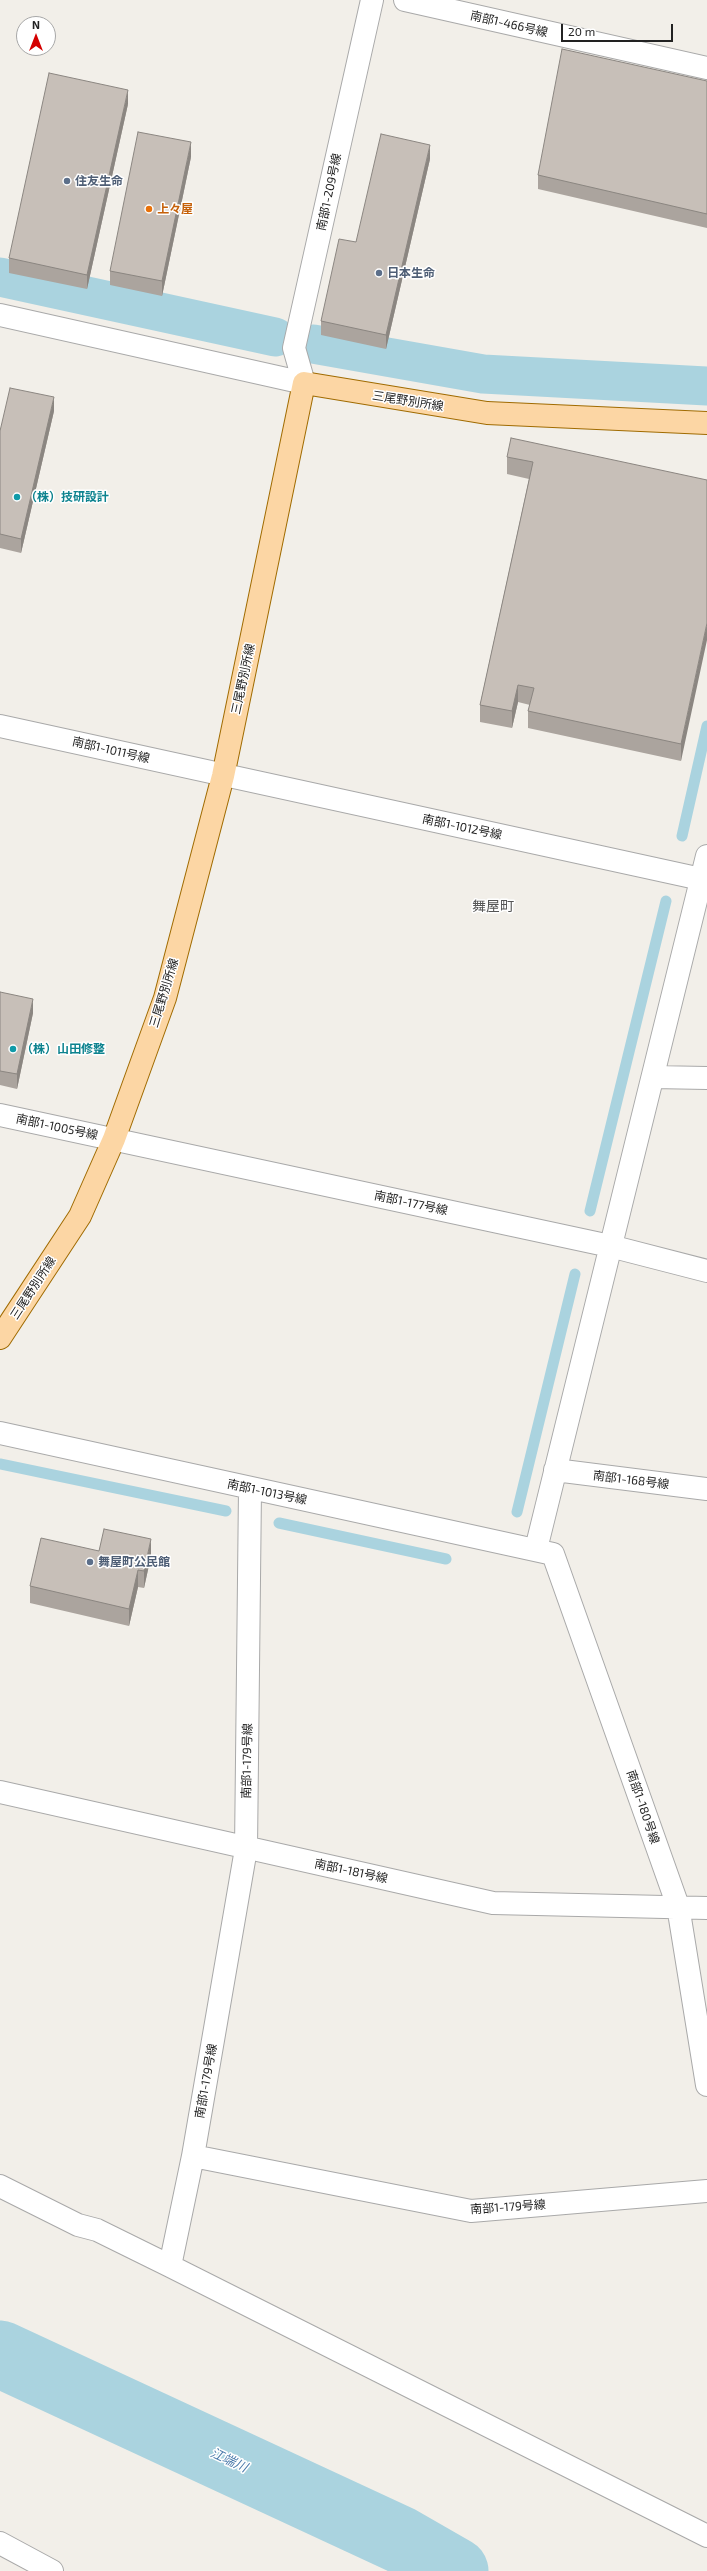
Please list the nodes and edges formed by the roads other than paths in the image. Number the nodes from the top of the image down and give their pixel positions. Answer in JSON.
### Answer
{"nodes":[{"id":1,"x":372,"y":0,"type":"edge"},
{"id":2,"x":405,"y":0,"type":"edge"},
{"id":3,"x":707,"y":68,"type":"edge"},
{"id":4,"x":0,"y":315,"type":"edge"},
{"id":5,"x":304,"y":383,"type":"junction"},
{"id":6,"x":707,"y":423,"type":"edge"},
{"id":7,"x":0,"y":726,"type":"edge"},
{"id":8,"x":223,"y":776,"type":"junction"},
{"id":9,"x":707,"y":856,"type":"edge"},
{"id":10,"x":701,"y":879,"type":"junction"},
{"id":11,"x":653,"y":1077,"type":"junction"},
{"id":12,"x":707,"y":1078,"type":"edge"},
{"id":13,"x":0,"y":1115,"type":"edge"},
{"id":14,"x":114,"y":1140,"type":"junction"},
{"id":15,"x":610,"y":1246,"type":"junction"},
{"id":16,"x":707,"y":1271,"type":"edge"},
{"id":17,"x":0,"y":1338,"type":"edge"},
{"id":18,"x":0,"y":1433,"type":"edge"},
{"id":19,"x":555,"y":1470,"type":"junction"},
{"id":20,"x":250,"y":1489,"type":"junction"},
{"id":21,"x":707,"y":1489,"type":"edge"},
{"id":22,"x":536,"y":1549,"type":"junction"},
{"id":23,"x":0,"y":1792,"type":"edge"},
{"id":24,"x":246,"y":1849,"type":"junction"},
{"id":25,"x":678,"y":1906,"type":"junction"},
{"id":26,"x":707,"y":1908,"type":"edge"},
{"id":27,"x":707,"y":2085,"type":"edge"},
{"id":28,"x":193,"y":2156,"type":"junction"},
{"id":29,"x":0,"y":2186,"type":"edge"},
{"id":30,"x":707,"y":2191,"type":"edge"},
{"id":31,"x":170,"y":2266,"type":"junction"},
{"id":32,"x":707,"y":2536,"type":"edge"},
{"id":33,"x":0,"y":2543,"type":"edge"},
{"id":34,"x":52,"y":2571,"type":"edge"}],
"edges":[{"from":1,"to":5,"type":"street","name":"南部1-209号線"},
{"from":2,"to":3,"type":"street","name":"南部1-466号線"},
{"from":4,"to":5,"type":"street"},
{"from":5,"to":6,"type":"main road","name":"三尾野別所線"},
{"from":5,"to":8,"type":"main road","name":"三尾野別所線"},
{"from":7,"to":8,"type":"street","name":"南部1-1011号線"},
{"from":8,"to":10,"type":"street","name":"南部1-1012号線"},
{"from":8,"to":14,"type":"main road","name":"三尾野別所線"},
{"from":9,"to":10,"type":"street"},
{"from":10,"to":11,"type":"street"},
{"from":11,"to":12,"type":"street"},
{"from":11,"to":15,"type":"street"},
{"from":13,"to":14,"type":"street","name":"南部1-1005号線"},
{"from":14,"to":15,"type":"street","name":"南部1-177号線"},
{"from":14,"to":17,"type":"main road","name":"三尾野別所線"},
{"from":15,"to":16,"type":"street","name":"南部1-177号線"},
{"from":15,"to":19,"type":"street"},
{"from":18,"to":20,"type":"street","name":"南部1-1013号線"},
{"from":19,"to":21,"type":"street","name":"南部1-168号線"},
{"from":19,"to":22,"type":"street"},
{"from":20,"to":22,"type":"street","name":"南部1-1013号線"},
{"from":20,"to":24,"type":"street","name":"南部1-179号線"},
{"from":22,"to":25,"type":"street","name":"南部1-180号線"},
{"from":23,"to":24,"type":"street","name":"南部1-181号線"},
{"from":24,"to":25,"type":"street","name":"南部1-181号線"},
{"from":24,"to":28,"type":"street","name":"南部1-179号線"},
{"from":25,"to":26,"type":"street","name":"南部1-181号線"},
{"from":25,"to":27,"type":"street","name":"南部1-180号線"},
{"from":28,"to":30,"type":"street","name":"南部1-179号線"},
{"from":28,"to":31,"type":"street"},
{"from":29,"to":31,"type":"street"},
{"from":31,"to":32,"type":"street"},
{"from":33,"to":34,"type":"street"}]}
